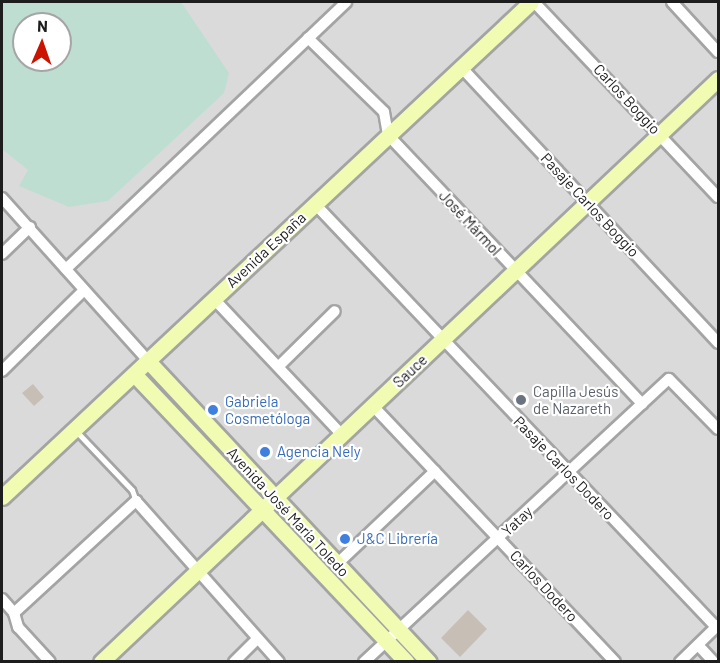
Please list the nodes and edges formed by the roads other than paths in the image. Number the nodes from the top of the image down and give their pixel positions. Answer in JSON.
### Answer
{"nodes":[{"id":1,"x":346,"y":2,"type":"edge"},
{"id":2,"x":533,"y":2,"type":"edge"},
{"id":3,"x":672,"y":2,"type":"edge"},
{"id":4,"x":308,"y":38,"type":"junction"},
{"id":5,"x":718,"y":52,"type":"edge"},
{"id":6,"x":461,"y":68,"type":"junction"},
{"id":7,"x":718,"y":79,"type":"edge"},
{"id":8,"x":660,"y":134,"type":"junction"},
{"id":9,"x":388,"y":135,"type":"junction"},
{"id":10,"x":718,"y":197,"type":"edge"},
{"id":11,"x":2,"y":198,"type":"edge"},
{"id":12,"x":588,"y":202,"type":"junction"},
{"id":13,"x":315,"y":204,"type":"junction"},
{"id":14,"x":30,"y":227,"type":"junction"},
{"id":15,"x":2,"y":254,"type":"edge"},
{"id":16,"x":66,"y":269,"type":"junction"},
{"id":17,"x":515,"y":271,"type":"junction"},
{"id":18,"x":84,"y":290,"type":"junction"},
{"id":19,"x":214,"y":299,"type":"junction"},
{"id":20,"x":335,"y":311,"type":"dead end"},
{"id":21,"x":442,"y":341,"type":"junction"},
{"id":22,"x":718,"y":343,"type":"edge"},
{"id":23,"x":149,"y":362,"type":"junction"},
{"id":24,"x":279,"y":366,"type":"junction"},
{"id":25,"x":2,"y":371,"type":"edge"},
{"id":26,"x":135,"y":375,"type":"junction"},
{"id":27,"x":642,"y":404,"type":"junction"},
{"id":28,"x":373,"y":406,"type":"junction"},
{"id":29,"x":716,"y":422,"type":"edge"},
{"id":30,"x":75,"y":429,"type":"junction"},
{"id":31,"x":342,"y":435,"type":"junction"},
{"id":32,"x":435,"y":471,"type":"junction"},
{"id":33,"x":570,"y":472,"type":"junction"},
{"id":34,"x":2,"y":497,"type":"edge"},
{"id":35,"x":136,"y":501,"type":"junction"},
{"id":36,"x":270,"y":504,"type":"junction"},
{"id":37,"x":498,"y":538,"type":"junction"},
{"id":38,"x":337,"y":564,"type":"junction"},
{"id":39,"x":198,"y":572,"type":"junction"},
{"id":40,"x":2,"y":599,"type":"edge"},
{"id":41,"x":14,"y":613,"type":"junction"},
{"id":42,"x":717,"y":626,"type":"edge"},
{"id":43,"x":393,"y":635,"type":"junction"},
{"id":44,"x":257,"y":639,"type":"junction"},
{"id":45,"x":698,"y":645,"type":"junction"},
{"id":46,"x":50,"y":662,"type":"edge"},
{"id":47,"x":101,"y":662,"type":"edge"},
{"id":48,"x":234,"y":662,"type":"edge"},
{"id":49,"x":279,"y":662,"type":"edge"},
{"id":50,"x":364,"y":662,"type":"edge"},
{"id":51,"x":406,"y":662,"type":"edge"},
{"id":52,"x":429,"y":662,"type":"edge"},
{"id":53,"x":615,"y":662,"type":"edge"},
{"id":54,"x":681,"y":662,"type":"edge"},
{"id":55,"x":714,"y":662,"type":"edge"}],
"edges":[{"from":1,"to":4,"type":"street"},
{"from":2,"to":6,"type":"main road","name":"Avenida España"},
{"from":2,"to":8,"type":"street","name":"Carlos Boggio"},
{"from":3,"to":5,"type":"street"},
{"from":4,"to":9,"type":"street","name":"José Mármol"},
{"from":4,"to":16,"type":"street"},
{"from":6,"to":9,"type":"main road","name":"Avenida España"},
{"from":6,"to":12,"type":"street","name":"Pasaje Carlos Boggio"},
{"from":7,"to":8,"type":"main road","name":"Sauce"},
{"from":8,"to":10,"type":"street","name":"Carlos Boggio"},
{"from":8,"to":12,"type":"main road","name":"Sauce"},
{"from":9,"to":13,"type":"main road","name":"Avenida España"},
{"from":9,"to":17,"type":"street","name":"José Mármol"},
{"from":11,"to":14,"type":"street"},
{"from":12,"to":17,"type":"main road","name":"Sauce"},
{"from":12,"to":22,"type":"street","name":"Pasaje Carlos Boggio"},
{"from":13,"to":19,"type":"main road","name":"Avenida España"},
{"from":13,"to":21,"type":"street","name":"Pasaje Carlos Dodero"},
{"from":14,"to":15,"type":"street"},
{"from":14,"to":16,"type":"street"},
{"from":16,"to":18,"type":"street"},
{"from":17,"to":21,"type":"main road","name":"Sauce"},
{"from":17,"to":27,"type":"street","name":"José Mármol"},
{"from":18,"to":23,"type":"street"},
{"from":18,"to":25,"type":"street"},
{"from":19,"to":23,"type":"main road","name":"Avenida España"},
{"from":19,"to":24,"type":"street"},
{"from":20,"to":24,"type":"street"},
{"from":21,"to":28,"type":"main road","name":"Sauce"},
{"from":21,"to":33,"type":"street","name":"Pasaje Carlos Dodero"},
{"from":23,"to":26,"type":"main road","name":"Avenida España"},
{"from":23,"to":36,"type":"main road","name":"Avenida José María Toledo"},
{"from":24,"to":31,"type":"street"},
{"from":26,"to":30,"type":"main road","name":"Avenida España"},
{"from":26,"to":36,"type":"main road","name":"Avenida José María Toledo"},
{"from":27,"to":29,"type":"street","name":"Yatay"},
{"from":27,"to":33,"type":"street","name":"Yatay"},
{"from":28,"to":31,"type":"main road","name":"Sauce"},
{"from":28,"to":32,"type":"street","name":"Carlos Dodero"},
{"from":30,"to":34,"type":"main road","name":"Avenida España"},
{"from":30,"to":35,"type":"lane"},
{"from":31,"to":36,"type":"main road","name":"Sauce"},
{"from":32,"to":37,"type":"street","name":"Carlos Dodero"},
{"from":32,"to":38,"type":"street"},
{"from":33,"to":37,"type":"street","name":"Yatay"},
{"from":33,"to":42,"type":"street","name":"Pasaje Carlos Dodero"},
{"from":35,"to":39,"type":"street"},
{"from":35,"to":41,"type":"street"},
{"from":36,"to":38,"type":"main road","name":"Avenida José María Toledo"},
{"from":36,"to":39,"type":"main road","name":"Sauce"},
{"from":36,"to":43,"type":"main road","name":"Avenida José María Toledo"},
{"from":37,"to":43,"type":"street","name":"Yatay"},
{"from":37,"to":53,"type":"street","name":"Carlos Dodero"},
{"from":38,"to":43,"type":"main road","name":"Avenida José María Toledo"},
{"from":39,"to":44,"type":"street"},
{"from":39,"to":47,"type":"main road","name":"Sauce"},
{"from":40,"to":41,"type":"street"},
{"from":41,"to":46,"type":"street"},
{"from":42,"to":45,"type":"street"},
{"from":43,"to":50,"type":"street","name":"Yatay"},
{"from":43,"to":51,"type":"main road","name":"Avenida José María Toledo"},
{"from":43,"to":52,"type":"main road","name":"Avenida José María Toledo"},
{"from":44,"to":48,"type":"street"},
{"from":44,"to":49,"type":"street"},
{"from":45,"to":54,"type":"street"},
{"from":45,"to":55,"type":"street"}]}
